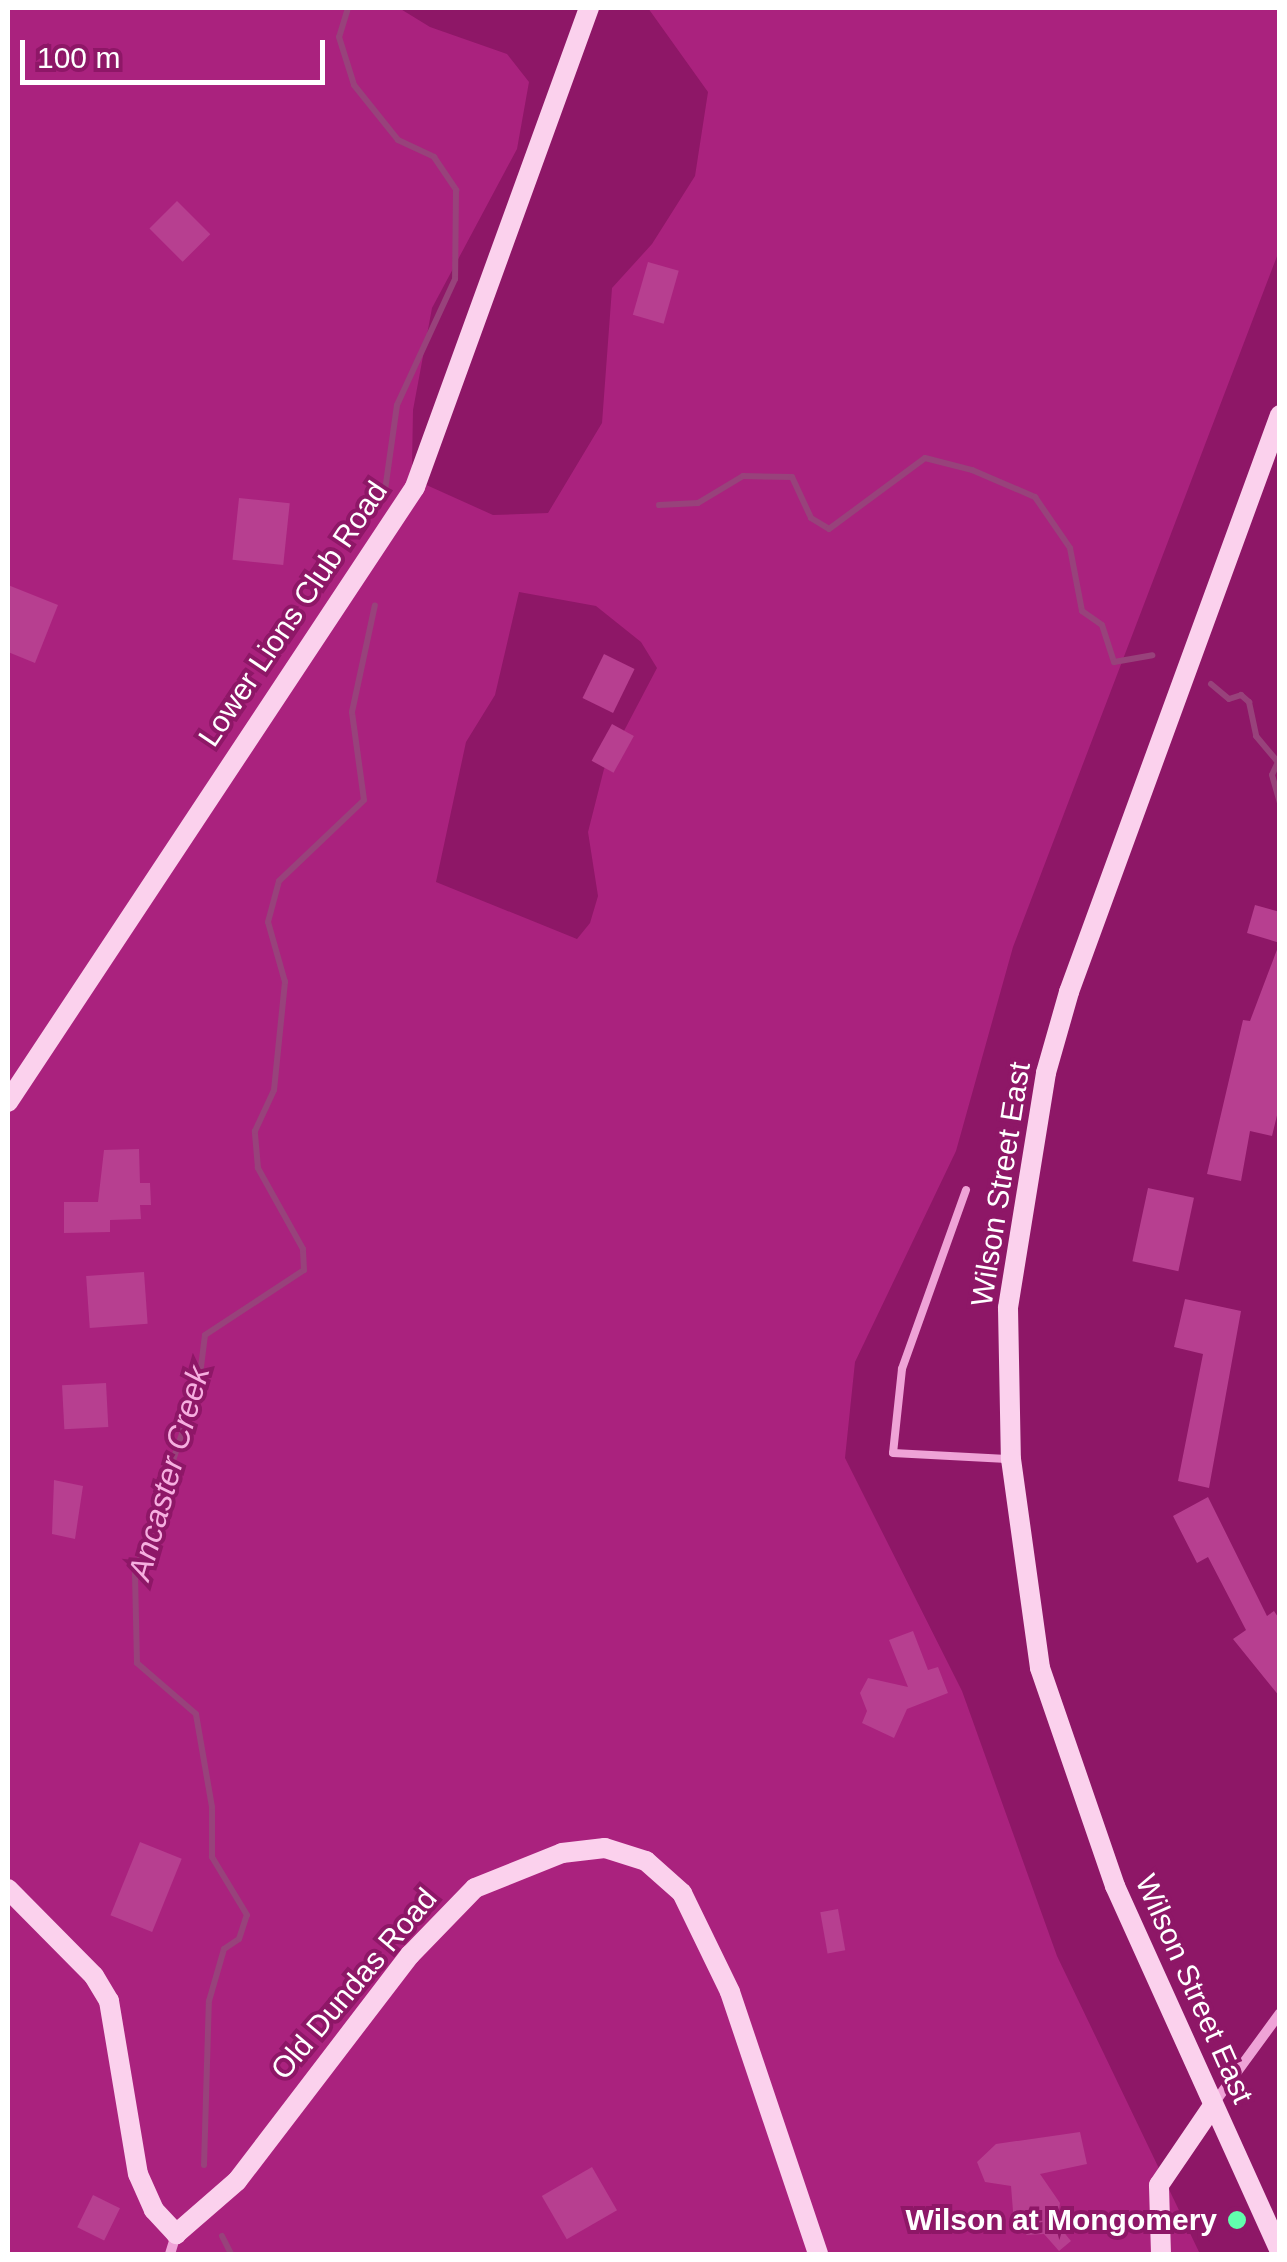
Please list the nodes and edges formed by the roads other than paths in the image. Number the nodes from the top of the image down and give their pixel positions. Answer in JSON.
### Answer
{"nodes":[{"id":1,"x":588,"y":8,"type":"edge"},
{"id":2,"x":1280,"y":415,"type":"edge"},
{"id":3,"x":8,"y":1102,"type":"edge"},
{"id":4,"x":966,"y":1190,"type":"dead end"},
{"id":5,"x":1011,"y":1459,"type":"junction"},
{"id":6,"x":8,"y":1889,"type":"edge"},
{"id":7,"x":1280,"y":2013,"type":"edge"},
{"id":8,"x":1212,"y":2107,"type":"junction"},
{"id":9,"x":179,"y":2237,"type":"edge"},
{"id":10,"x":1280,"y":2252,"type":"edge"},
{"id":11,"x":818,"y":2254,"type":"edge"},
{"id":12,"x":1161,"y":2254,"type":"edge"}],
"edges":[{"from":1,"to":3,"type":"street","name":"Lower Lions Club Road"},
{"from":2,"to":5,"type":"street","name":"Wilson Street East"},
{"from":4,"to":5,"type":"lane"},
{"from":5,"to":8,"type":"street","name":"Wilson Street East"},
{"from":6,"to":9,"type":"street","name":"Old Dundas Road"},
{"from":7,"to":8,"type":"street"},
{"from":8,"to":10,"type":"street","name":"Wilson Street East"},
{"from":8,"to":12,"type":"street"},
{"from":9,"to":11,"type":"street","name":"Old Dundas Road"}]}
